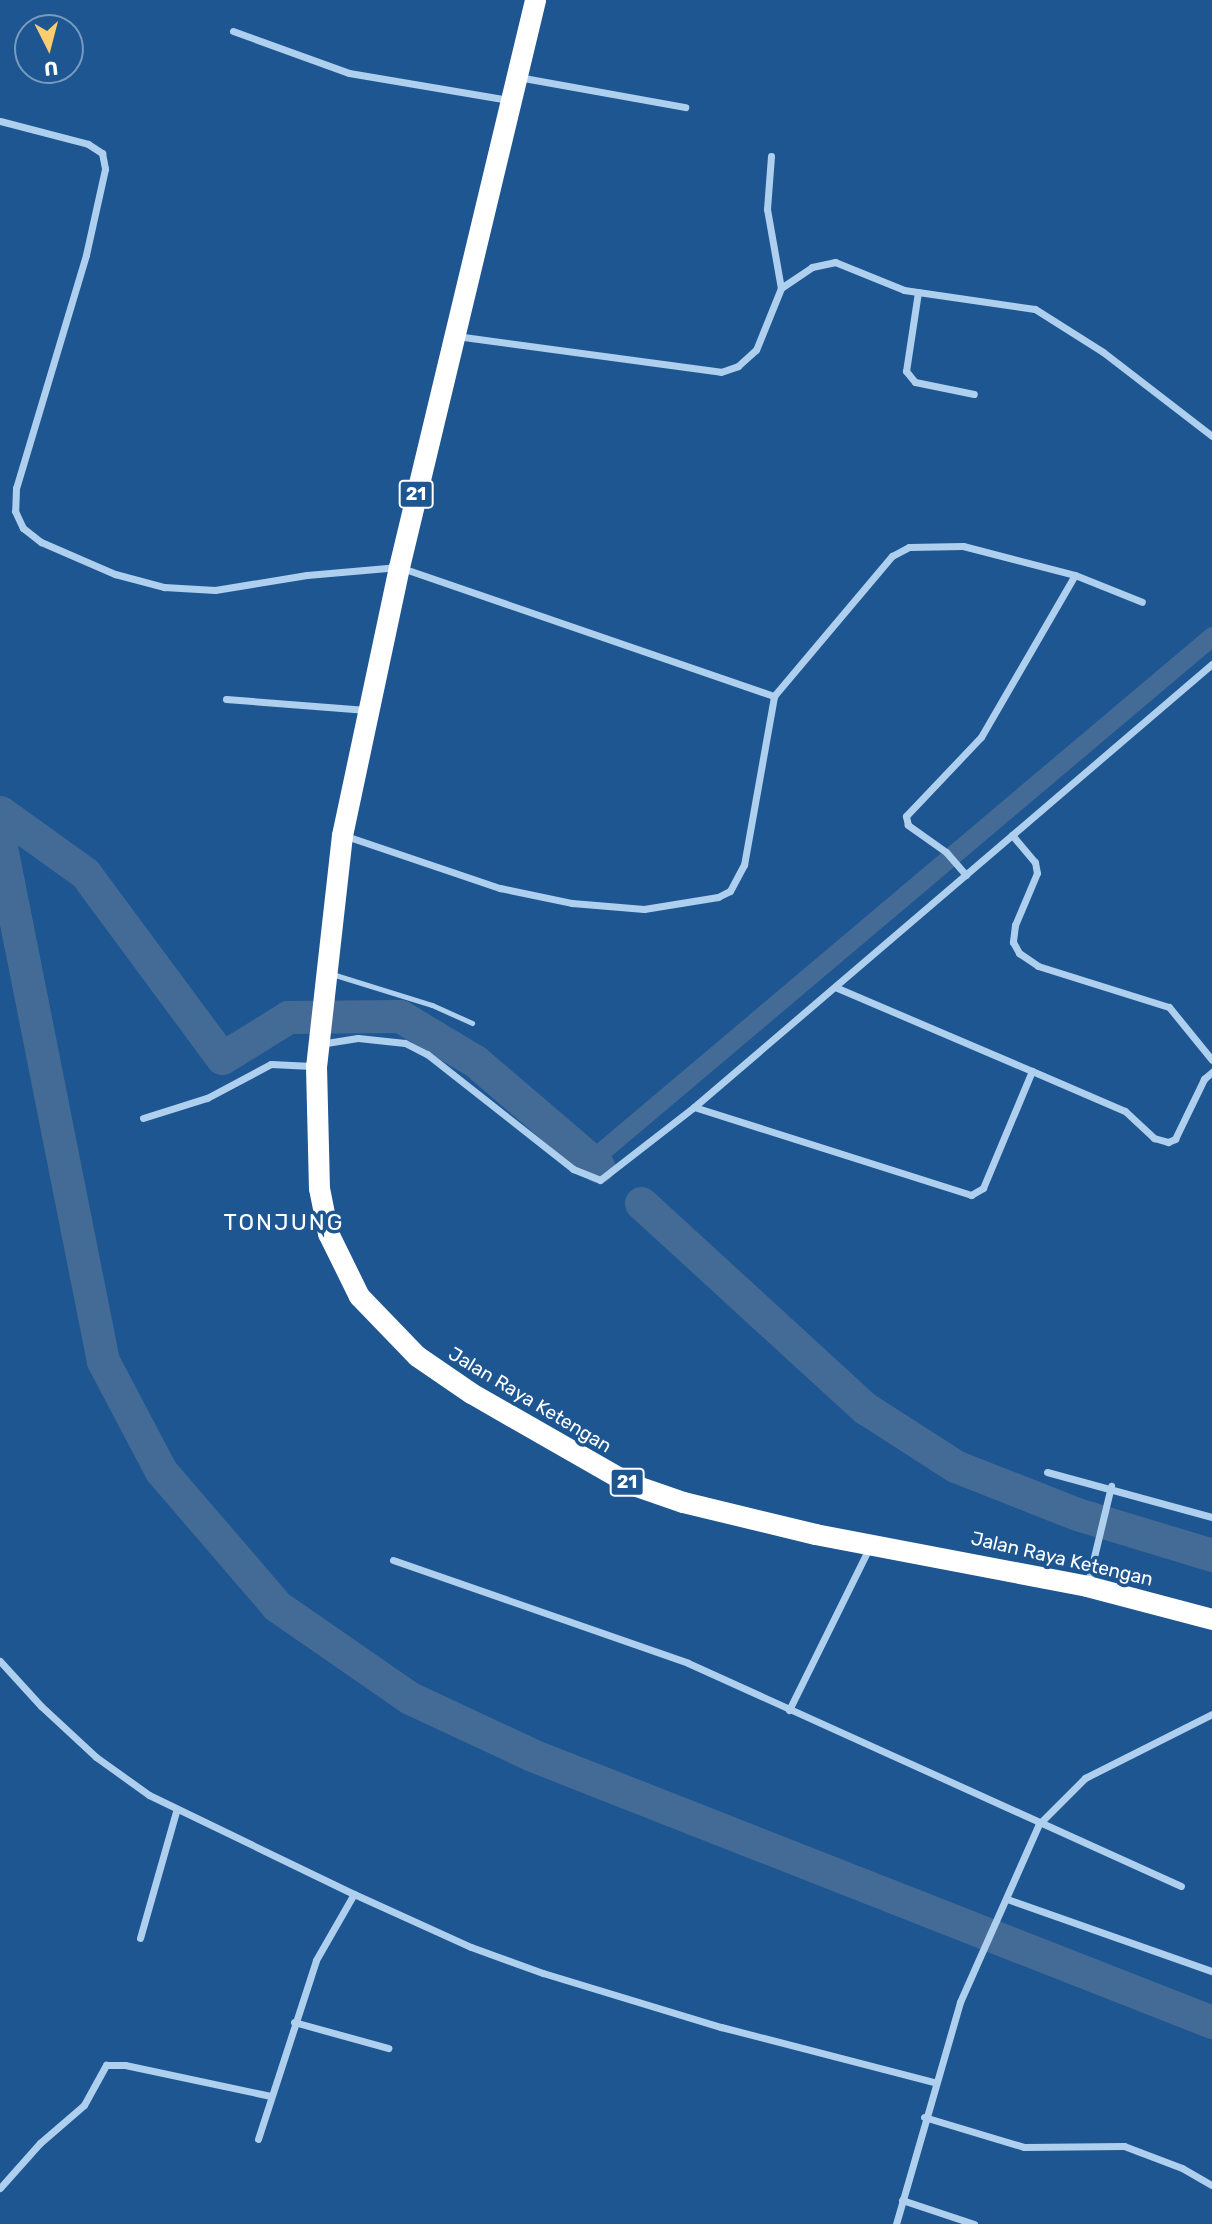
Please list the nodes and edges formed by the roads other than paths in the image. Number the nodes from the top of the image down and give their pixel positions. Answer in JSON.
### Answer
{"nodes":[{"id":1,"x":535,"y":0,"type":"edge"},
{"id":2,"x":233,"y":31,"type":"dead end"},
{"id":3,"x":517,"y":77,"type":"junction"},
{"id":4,"x":512,"y":100,"type":"junction"},
{"id":5,"x":685,"y":107,"type":"dead end"},
{"id":6,"x":0,"y":121,"type":"edge"},
{"id":7,"x":771,"y":156,"type":"dead end"},
{"id":8,"x":781,"y":288,"type":"junction"},
{"id":9,"x":918,"y":292,"type":"junction"},
{"id":10,"x":455,"y":336,"type":"junction"},
{"id":11,"x":974,"y":394,"type":"dead end"},
{"id":12,"x":1212,"y":436,"type":"edge"},
{"id":13,"x":399,"y":567,"type":"junction"},
{"id":14,"x":1075,"y":575,"type":"junction"},
{"id":15,"x":1142,"y":602,"type":"dead end"},
{"id":16,"x":1212,"y":664,"type":"edge"},
{"id":17,"x":774,"y":696,"type":"junction"},
{"id":18,"x":226,"y":698,"type":"dead end"},
{"id":19,"x":368,"y":710,"type":"junction"},
{"id":20,"x":342,"y":835,"type":"junction"},
{"id":21,"x":1012,"y":835,"type":"junction"},
{"id":22,"x":963,"y":872,"type":"junction"},
{"id":23,"x":326,"y":972,"type":"junction"},
{"id":24,"x":835,"y":987,"type":"junction"},
{"id":25,"x":472,"y":1023,"type":"dead end"},
{"id":26,"x":320,"y":1039,"type":"junction"},
{"id":27,"x":1212,"y":1060,"type":"edge"},
{"id":28,"x":316,"y":1066,"type":"junction"},
{"id":29,"x":1032,"y":1070,"type":"junction"},
{"id":30,"x":1212,"y":1072,"type":"edge"},
{"id":31,"x":694,"y":1107,"type":"junction"},
{"id":32,"x":143,"y":1118,"type":"dead end"},
{"id":33,"x":1047,"y":1472,"type":"dead end"},
{"id":34,"x":1111,"y":1486,"type":"junction"},
{"id":35,"x":1212,"y":1517,"type":"edge"},
{"id":36,"x":871,"y":1545,"type":"junction"},
{"id":37,"x":393,"y":1560,"type":"dead end"},
{"id":38,"x":1087,"y":1586,"type":"junction"},
{"id":39,"x":1212,"y":1619,"type":"edge"},
{"id":40,"x":0,"y":1661,"type":"edge"},
{"id":41,"x":789,"y":1710,"type":"junction"},
{"id":42,"x":1212,"y":1714,"type":"edge"},
{"id":43,"x":176,"y":1812,"type":"junction"},
{"id":44,"x":1039,"y":1824,"type":"junction"},
{"id":45,"x":1181,"y":1886,"type":"dead end"},
{"id":46,"x":354,"y":1894,"type":"junction"},
{"id":47,"x":1006,"y":1902,"type":"junction"},
{"id":48,"x":140,"y":1938,"type":"dead end"},
{"id":49,"x":1212,"y":1971,"type":"edge"},
{"id":50,"x":294,"y":2022,"type":"junction"},
{"id":51,"x":388,"y":2048,"type":"dead end"},
{"id":52,"x":934,"y":2082,"type":"junction"},
{"id":53,"x":271,"y":2096,"type":"junction"},
{"id":54,"x":924,"y":2117,"type":"junction"},
{"id":55,"x":258,"y":2139,"type":"dead end"},
{"id":56,"x":1212,"y":2185,"type":"edge"},
{"id":57,"x":0,"y":2188,"type":"edge"},
{"id":58,"x":902,"y":2200,"type":"junction"},
{"id":59,"x":896,"y":2224,"type":"edge"},
{"id":60,"x":974,"y":2224,"type":"edge"}],
"edges":[{"from":1,"to":3,"type":"highway","number":"21"},
{"from":2,"to":4,"type":"street"},
{"from":3,"to":4,"type":"highway","number":"21"},
{"from":3,"to":5,"type":"street"},
{"from":4,"to":10,"type":"highway","number":"21"},
{"from":6,"to":13,"type":"street"},
{"from":7,"to":8,"type":"street"},
{"from":8,"to":9,"type":"street"},
{"from":8,"to":10,"type":"street"},
{"from":9,"to":11,"type":"street"},
{"from":9,"to":12,"type":"street"},
{"from":10,"to":13,"type":"highway","number":"21"},
{"from":13,"to":17,"type":"street"},
{"from":13,"to":19,"type":"highway","number":"21"},
{"from":14,"to":15,"type":"street"},
{"from":14,"to":17,"type":"street"},
{"from":14,"to":22,"type":"street"},
{"from":16,"to":21,"type":"street"},
{"from":17,"to":20,"type":"street"},
{"from":18,"to":19,"type":"street"},
{"from":19,"to":20,"type":"highway","number":"21"},
{"from":20,"to":23,"type":"highway","number":"21"},
{"from":21,"to":22,"type":"street"},
{"from":21,"to":27,"type":"street"},
{"from":22,"to":24,"type":"street"},
{"from":23,"to":25,"type":"lane"},
{"from":23,"to":26,"type":"highway","number":"21"},
{"from":24,"to":29,"type":"street"},
{"from":24,"to":31,"type":"street"},
{"from":26,"to":28,"type":"highway","name":"Jalan Raya Ketengan","number":"21"},
{"from":26,"to":31,"type":"street"},
{"from":28,"to":32,"type":"street"},
{"from":28,"to":36,"type":"highway","name":"Jalan Raya Ketengan","number":"21"},
{"from":29,"to":30,"type":"street"},
{"from":29,"to":31,"type":"street"},
{"from":33,"to":34,"type":"street"},
{"from":34,"to":35,"type":"street"},
{"from":34,"to":38,"type":"street"},
{"from":36,"to":38,"type":"highway","name":"Jalan Raya Ketengan","number":"21"},
{"from":36,"to":41,"type":"street"},
{"from":37,"to":41,"type":"street"},
{"from":38,"to":39,"type":"highway","name":"Jalan Raya Ketengan","number":"21"},
{"from":40,"to":43,"type":"street"},
{"from":41,"to":44,"type":"street"},
{"from":42,"to":44,"type":"street"},
{"from":43,"to":46,"type":"street"},
{"from":43,"to":48,"type":"street"},
{"from":44,"to":45,"type":"street"},
{"from":44,"to":47,"type":"street"},
{"from":46,"to":50,"type":"street"},
{"from":46,"to":52,"type":"street"},
{"from":47,"to":49,"type":"street"},
{"from":47,"to":52,"type":"street"},
{"from":50,"to":51,"type":"street"},
{"from":50,"to":53,"type":"street"},
{"from":52,"to":54,"type":"street"},
{"from":53,"to":55,"type":"street"},
{"from":53,"to":57,"type":"street"},
{"from":54,"to":56,"type":"street"},
{"from":54,"to":58,"type":"street"},
{"from":58,"to":59,"type":"street"},
{"from":58,"to":60,"type":"street"}]}
